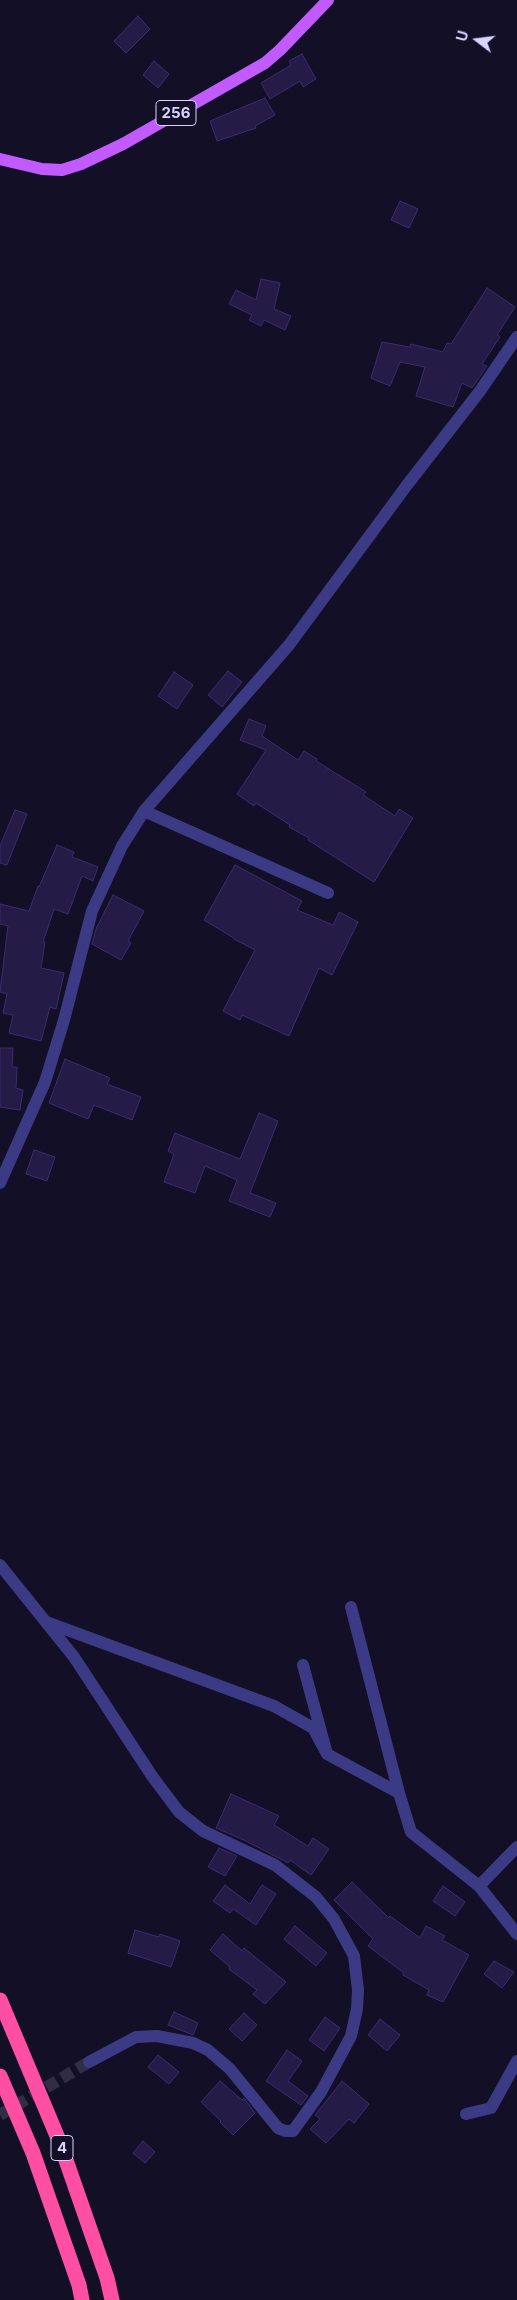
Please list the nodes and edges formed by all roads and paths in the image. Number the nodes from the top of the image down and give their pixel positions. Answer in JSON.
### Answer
{"nodes":[{"id":1,"x":328,"y":0,"type":"edge"},
{"id":2,"x":0,"y":159,"type":"edge"},
{"id":3,"x":517,"y":337,"type":"edge"},
{"id":4,"x":144,"y":811,"type":"junction"},
{"id":5,"x":328,"y":893,"type":"dead end"},
{"id":6,"x":0,"y":1183,"type":"edge"},
{"id":7,"x":0,"y":1565,"type":"edge"},
{"id":8,"x":351,"y":1608,"type":"dead end"},
{"id":9,"x":46,"y":1622,"type":"junction"},
{"id":10,"x":303,"y":1665,"type":"dead end"},
{"id":11,"x":327,"y":1754,"type":"junction"},
{"id":12,"x":399,"y":1793,"type":"junction"},
{"id":13,"x":516,"y":1849,"type":"edge"},
{"id":14,"x":480,"y":1886,"type":"junction"},
{"id":15,"x":517,"y":1934,"type":"edge"},
{"id":16,"x":0,"y":2000,"type":"edge"},
{"id":17,"x":517,"y":2061,"type":"edge"},
{"id":18,"x":89,"y":2062,"type":"tunnel mouth"},
{"id":19,"x":0,"y":2076,"type":"edge"},
{"id":20,"x":466,"y":2114,"type":"dead end"},
{"id":21,"x":82,"y":2300,"type":"edge"},
{"id":22,"x":112,"y":2300,"type":"edge"}],
"edges":[{"from":1,"to":2,"type":"main road","number":"256"},
{"from":3,"to":4,"type":"street"},
{"from":4,"to":5,"type":"street"},
{"from":4,"to":6,"type":"street"},
{"from":7,"to":9,"type":"street"},
{"from":8,"to":12,"type":"street"},
{"from":9,"to":11,"type":"street"},
{"from":9,"to":18,"type":"street"},
{"from":10,"to":11,"type":"street"},
{"from":11,"to":12,"type":"street"},
{"from":12,"to":14,"type":"street"},
{"from":13,"to":14,"type":"street"},
{"from":14,"to":15,"type":"street"},
{"from":16,"to":22,"type":"highway","number":"4"},
{"from":17,"to":20,"type":"street"},
{"from":19,"to":21,"type":"highway","number":"4"}]}
